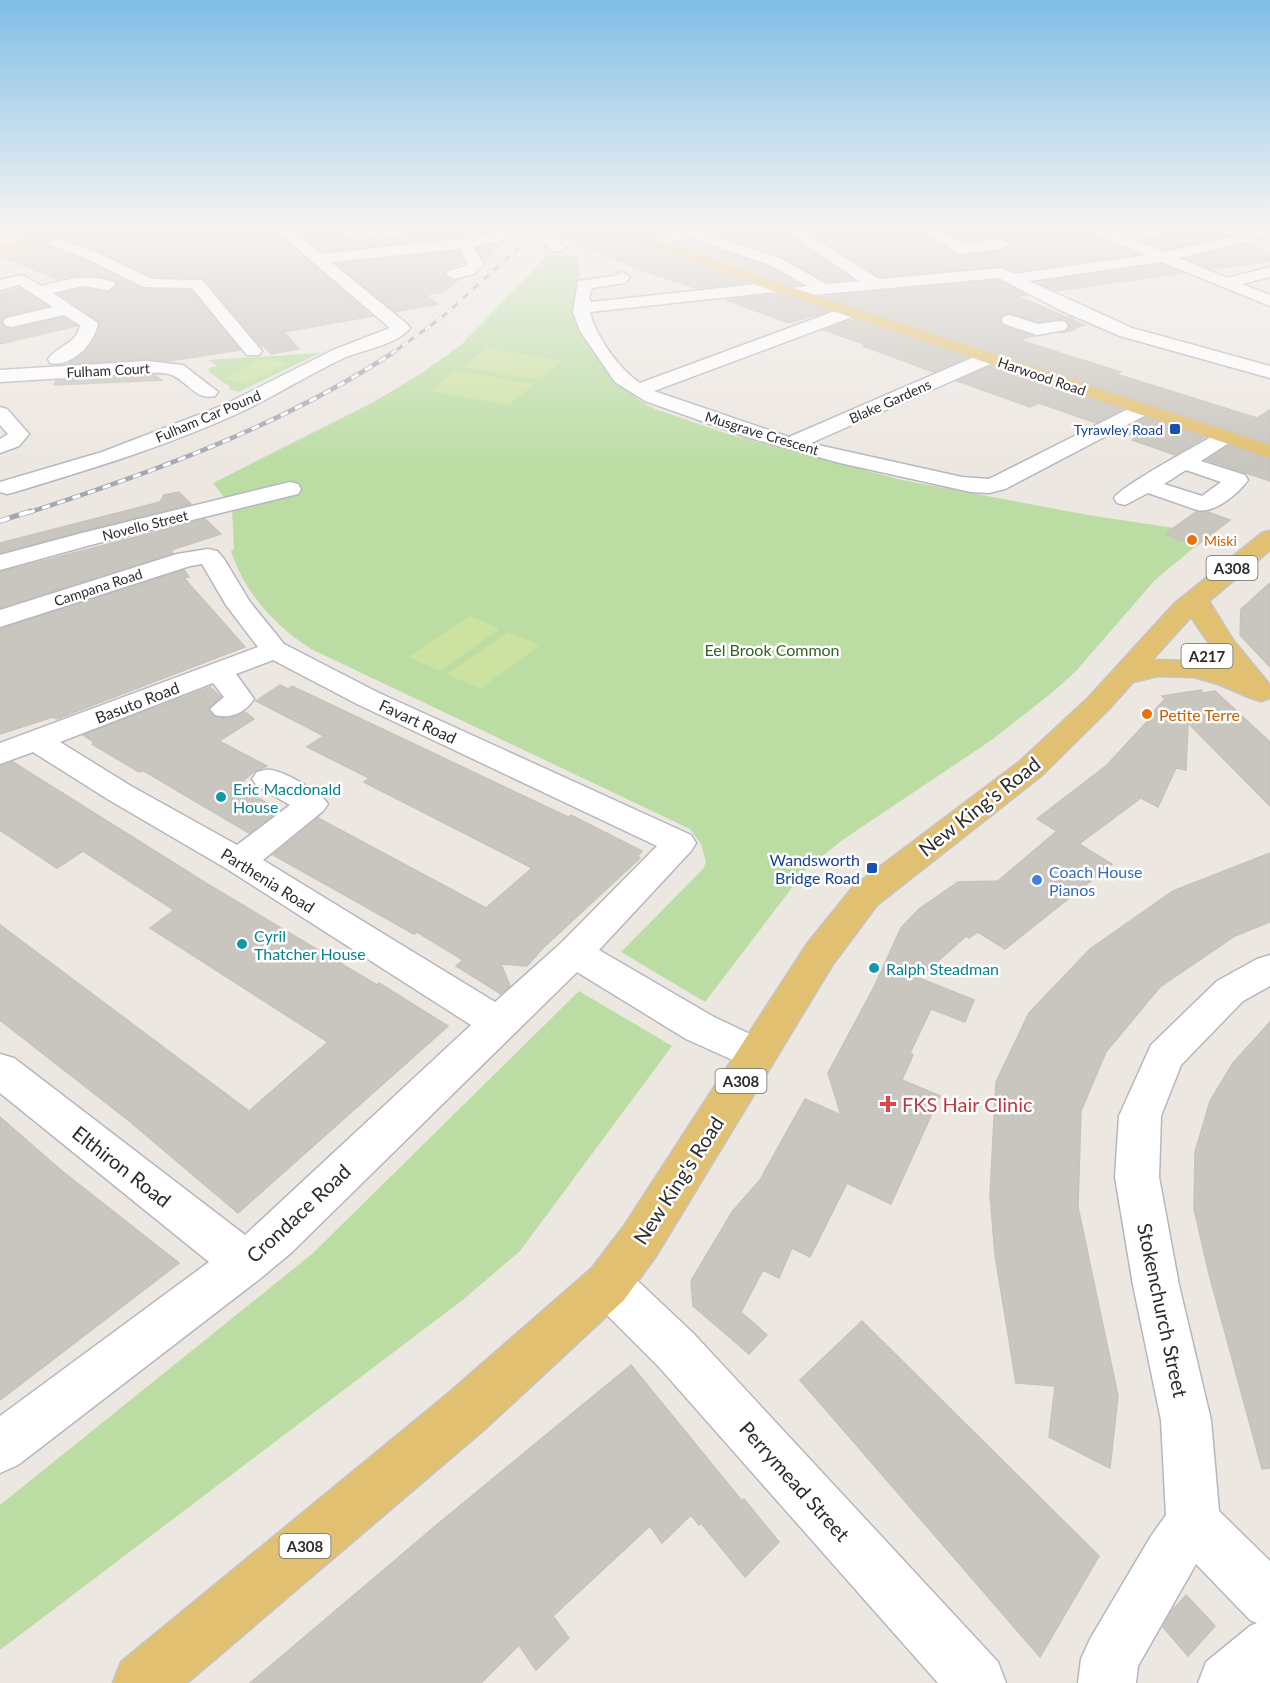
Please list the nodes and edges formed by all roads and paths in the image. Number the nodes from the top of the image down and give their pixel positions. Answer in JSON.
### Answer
{"nodes":[{"id":1,"x":62,"y":306,"type":"edge"},
{"id":2,"x":215,"y":306,"type":"edge"},
{"id":3,"x":375,"y":306,"type":"edge"},
{"id":4,"x":582,"y":306,"type":"edge"},
{"id":5,"x":830,"y":306,"type":"edge"},
{"id":6,"x":1061,"y":306,"type":"tunnel mouth"},
{"id":7,"x":67,"y":309,"type":"junction"},
{"id":8,"x":849,"y":312,"type":"junction"},
{"id":9,"x":1010,"y":320,"type":"dead end"},
{"id":10,"x":12,"y":322,"type":"dead end"},
{"id":11,"x":1059,"y":326,"type":"tunnel mouth"},
{"id":12,"x":254,"y":351,"type":"dead end"},
{"id":13,"x":57,"y":358,"type":"dead end"},
{"id":14,"x":988,"y":358,"type":"junction"},
{"id":15,"x":1270,"y":372,"type":"edge"},
{"id":16,"x":0,"y":376,"type":"edge"},
{"id":17,"x":639,"y":390,"type":"junction"},
{"id":18,"x":208,"y":392,"type":"dead end"},
{"id":19,"x":1141,"y":410,"type":"junction"},
{"id":20,"x":0,"y":413,"type":"edge"},
{"id":21,"x":1225,"y":437,"type":"junction"},
{"id":22,"x":791,"y":444,"type":"junction"},
{"id":23,"x":0,"y":447,"type":"edge"},
{"id":24,"x":1270,"y":452,"type":"edge"},
{"id":25,"x":1184,"y":462,"type":"junction"},
{"id":26,"x":1146,"y":485,"type":"junction"},
{"id":27,"x":8,"y":487,"type":"dead end"},
{"id":28,"x":290,"y":489,"type":"dead end"},
{"id":29,"x":1125,"y":498,"type":"dead end"},
{"id":30,"x":1270,"y":538,"type":"edge"},
{"id":31,"x":197,"y":556,"type":"joint"},
{"id":32,"x":0,"y":563,"type":"edge"},
{"id":33,"x":1196,"y":599,"type":"junction"},
{"id":34,"x":0,"y":620,"type":"edge"},
{"id":35,"x":1164,"y":633,"type":"junction"},
{"id":36,"x":274,"y":650,"type":"junction"},
{"id":37,"x":218,"y":670,"type":"junction"},
{"id":38,"x":1124,"y":676,"type":"junction"},
{"id":39,"x":1260,"y":692,"type":"edge"},
{"id":40,"x":225,"y":709,"type":"dead end"},
{"id":41,"x":37,"y":741,"type":"junction"},
{"id":42,"x":0,"y":754,"type":"edge"},
{"id":43,"x":268,"y":779,"type":"dead end"},
{"id":44,"x":679,"y":843,"type":"joint"},
{"id":45,"x":239,"y":861,"type":"junction"},
{"id":46,"x":574,"y":953,"type":"junction"},
{"id":47,"x":1270,"y":969,"type":"edge"},
{"id":48,"x":498,"y":1023,"type":"junction"},
{"id":49,"x":757,"y":1055,"type":"junction"},
{"id":50,"x":1,"y":1072,"type":"edge"},
{"id":51,"x":245,"y":1263,"type":"junction"},
{"id":52,"x":608,"y":1284,"type":"junction"},
{"id":53,"x":0,"y":1447,"type":"edge"},
{"id":54,"x":1193,"y":1522,"type":"junction"},
{"id":55,"x":1270,"y":1600,"type":"edge"},
{"id":56,"x":1270,"y":1646,"type":"edge"},
{"id":57,"x":142,"y":1683,"type":"edge"},
{"id":58,"x":977,"y":1683,"type":"edge"},
{"id":59,"x":1107,"y":1683,"type":"edge"},
{"id":60,"x":1227,"y":1683,"type":"edge"}],
"edges":[{"from":1,"to":7,"type":"street"},
{"from":2,"to":12,"type":"street"},
{"from":3,"to":27,"type":"street","name":"Fulham Car Pound"},
{"from":4,"to":17,"type":"street","name":"Musgrave Crescent"},
{"from":5,"to":8,"type":"main road","name":"Harwood Road"},
{"from":6,"to":15,"type":"street"},
{"from":7,"to":10,"type":"street"},
{"from":7,"to":13,"type":"street"},
{"from":8,"to":14,"type":"main road","name":"Harwood Road"},
{"from":8,"to":17,"type":"street"},
{"from":9,"to":11,"type":"street"},
{"from":14,"to":19,"type":"main road","name":"Harwood Road"},
{"from":14,"to":22,"type":"street","name":"Blake Gardens"},
{"from":16,"to":18,"type":"street","name":"Fulham Court"},
{"from":17,"to":22,"type":"street","name":"Musgrave Crescent"},
{"from":19,"to":21,"type":"main road","name":"Harwood Road"},
{"from":19,"to":22,"type":"street","name":"Musgrave Crescent"},
{"from":20,"to":23,"type":"street"},
{"from":21,"to":24,"type":"main road","name":"Harwood Road"},
{"from":21,"to":25,"type":"street"},
{"from":25,"to":26,"type":"street"},
{"from":25,"to":26,"type":"street"},
{"from":26,"to":29,"type":"street"},
{"from":28,"to":32,"type":"street","name":"Novello Street"},
{"from":30,"to":33,"type":"main road","name":"New King's Road","number":"A308"},
{"from":31,"to":34,"type":"street","name":"Campana Road"},
{"from":31,"to":36,"type":"street","name":"Favart Road"},
{"from":33,"to":35,"type":"main road","name":"New King's Road","number":"A308"},
{"from":33,"to":39,"type":"main road"},
{"from":35,"to":38,"type":"main road","name":"New King's Road","number":"A308"},
{"from":35,"to":39,"type":"main road","number":"A217"},
{"from":36,"to":37,"type":"street","name":"Basuto Road"},
{"from":36,"to":44,"type":"street","name":"Favart Road"},
{"from":37,"to":40,"type":"street"},
{"from":37,"to":41,"type":"street","name":"Basuto Road"},
{"from":38,"to":39,"type":"main road"},
{"from":38,"to":49,"type":"main road","name":"New King's Road","number":"A308"},
{"from":41,"to":42,"type":"street","name":"Basuto Road"},
{"from":41,"to":45,"type":"street","name":"Parthenia Road"},
{"from":43,"to":45,"type":"street"},
{"from":44,"to":46,"type":"street","name":"Crondace Road"},
{"from":45,"to":48,"type":"street","name":"Parthenia Road"},
{"from":46,"to":48,"type":"street","name":"Crondace Road"},
{"from":46,"to":49,"type":"street"},
{"from":47,"to":54,"type":"street","name":"Stokenchurch Street"},
{"from":48,"to":51,"type":"street","name":"Crondace Road"},
{"from":49,"to":52,"type":"main road","name":"New King's Road","number":"A308"},
{"from":50,"to":51,"type":"street","name":"Elthiron Road"},
{"from":51,"to":53,"type":"street","name":"Crondace Road"},
{"from":52,"to":57,"type":"main road","name":"New King's Road","number":"A308"},
{"from":52,"to":58,"type":"street","name":"Perrymead Street"},
{"from":54,"to":55,"type":"street"},
{"from":54,"to":59,"type":"street"},
{"from":56,"to":60,"type":"street"}]}
